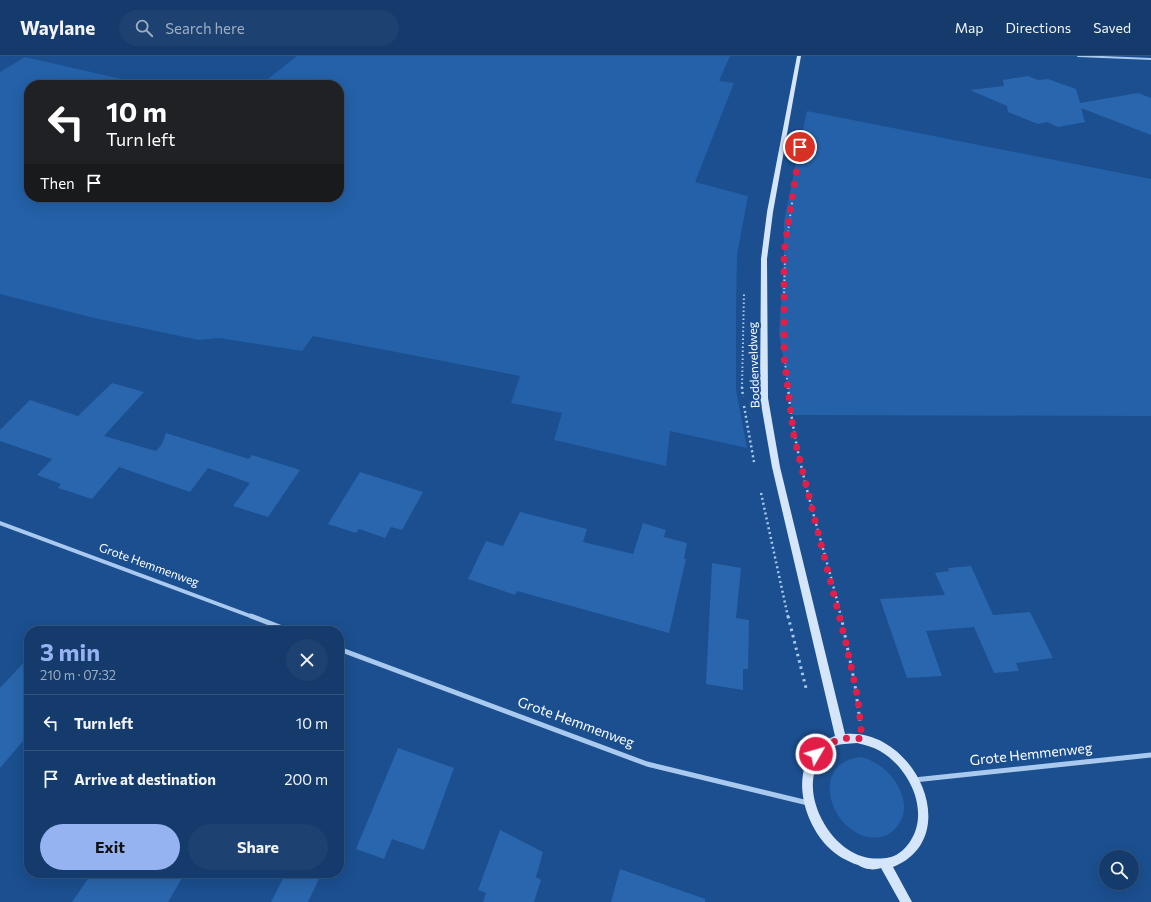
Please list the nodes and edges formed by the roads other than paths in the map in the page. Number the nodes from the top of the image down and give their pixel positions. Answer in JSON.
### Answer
{"nodes":[{"id":1,"x":799,"y":56,"type":"edge"},
{"id":2,"x":1078,"y":56,"type":"edge"},
{"id":3,"x":1151,"y":59,"type":"edge"},
{"id":4,"x":0,"y":523,"type":"edge"},
{"id":5,"x":277,"y":626,"type":"edge"},
{"id":6,"x":344,"y":651,"type":"edge"},
{"id":7,"x":841,"y":739,"type":"junction"},
{"id":8,"x":1151,"y":755,"type":"edge"},
{"id":9,"x":914,"y":780,"type":"junction"},
{"id":10,"x":808,"y":803,"type":"junction"},
{"id":11,"x":885,"y":864,"type":"junction"},
{"id":12,"x":906,"y":902,"type":"edge"}],
"edges":[{"from":1,"to":7,"type":"street","name":"Boddenveldweg"},
{"from":2,"to":3,"type":"lane"},
{"from":4,"to":5,"type":"street","name":"Grote Hemmenweg"},
{"from":6,"to":10,"type":"street","name":"Grote Hemmenweg"},
{"from":7,"to":9,"type":"street"},
{"from":7,"to":10,"type":"street"},
{"from":8,"to":9,"type":"street","name":"Grote Hemmenweg"},
{"from":9,"to":11,"type":"street"},
{"from":10,"to":11,"type":"street"},
{"from":11,"to":12,"type":"street"}]}
